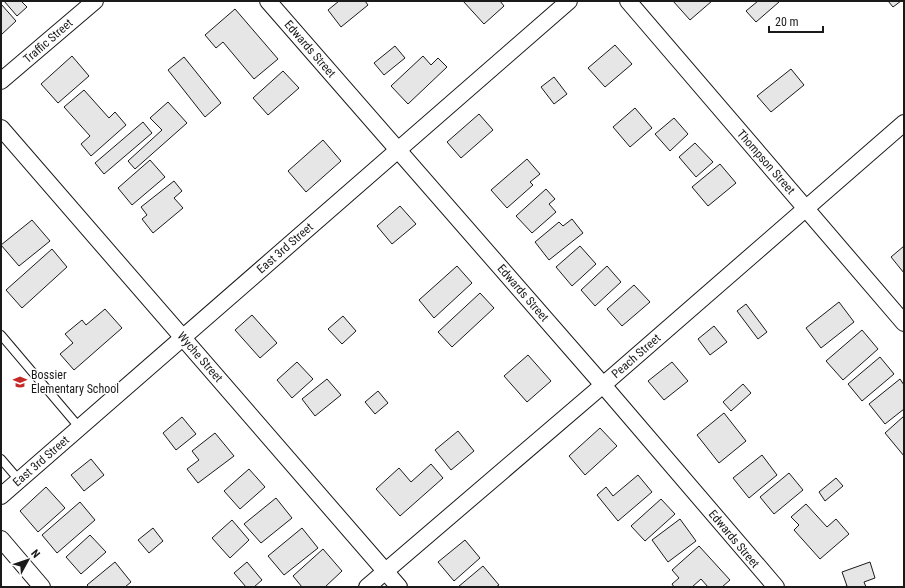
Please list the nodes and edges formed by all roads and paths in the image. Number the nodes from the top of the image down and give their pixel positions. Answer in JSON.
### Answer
{"nodes":[{"id":1,"x":95,"y":1,"type":"edge"},
{"id":2,"x":268,"y":1,"type":"edge"},
{"id":3,"x":569,"y":1,"type":"edge"},
{"id":4,"x":628,"y":1,"type":"edge"},
{"id":5,"x":1,"y":82,"type":"edge"},
{"id":6,"x":904,"y":123,"type":"edge"},
{"id":7,"x":1,"y":128,"type":"edge"},
{"id":8,"x":398,"y":150,"type":"junction"},
{"id":9,"x":806,"y":207,"type":"junction"},
{"id":10,"x":904,"y":323,"type":"edge"},
{"id":11,"x":1,"y":335,"type":"edge"},
{"id":12,"x":182,"y":336,"type":"junction"},
{"id":13,"x":603,"y":385,"type":"junction"},
{"id":14,"x":79,"y":427,"type":"junction"},
{"id":15,"x":1,"y":459,"type":"edge"},
{"id":16,"x":19,"y":480,"type":"junction"},
{"id":17,"x":1,"y":496,"type":"edge"},
{"id":18,"x":1,"y":539,"type":"edge"},
{"id":19,"x":385,"y":571,"type":"junction"},
{"id":20,"x":42,"y":587,"type":"edge"},
{"id":21,"x":367,"y":587,"type":"edge"},
{"id":22,"x":399,"y":587,"type":"edge"},
{"id":23,"x":776,"y":587,"type":"edge"}],
"edges":[{"from":1,"to":5,"type":"street","name":"Traffic Street"},
{"from":2,"to":8,"type":"street","name":"Edwards Street"},
{"from":3,"to":8,"type":"street","name":"East 3rd Street"},
{"from":4,"to":9,"type":"street","name":"Thompson Street"},
{"from":6,"to":9,"type":"street","name":"Peach Street"},
{"from":7,"to":12,"type":"street","name":"Wyche Street"},
{"from":8,"to":12,"type":"street","name":"East 3rd Street"},
{"from":8,"to":13,"type":"street","name":"Edwards Street"},
{"from":9,"to":10,"type":"street","name":"Thompson Street"},
{"from":9,"to":13,"type":"street","name":"Peach Street"},
{"from":11,"to":14,"type":"lane"},
{"from":12,"to":14,"type":"street","name":"East 3rd Street"},
{"from":12,"to":19,"type":"street","name":"Wyche Street"},
{"from":13,"to":19,"type":"street","name":"Peach Street"},
{"from":13,"to":23,"type":"street","name":"Edwards Street"},
{"from":14,"to":16,"type":"street","name":"East 3rd Street"},
{"from":15,"to":16,"type":"lane"},
{"from":16,"to":17,"type":"street","name":"East 3rd Street"},
{"from":18,"to":20,"type":"street"},
{"from":19,"to":21,"type":"street","name":"Peach Street"},
{"from":19,"to":22,"type":"street","name":"Wyche Street"}]}
